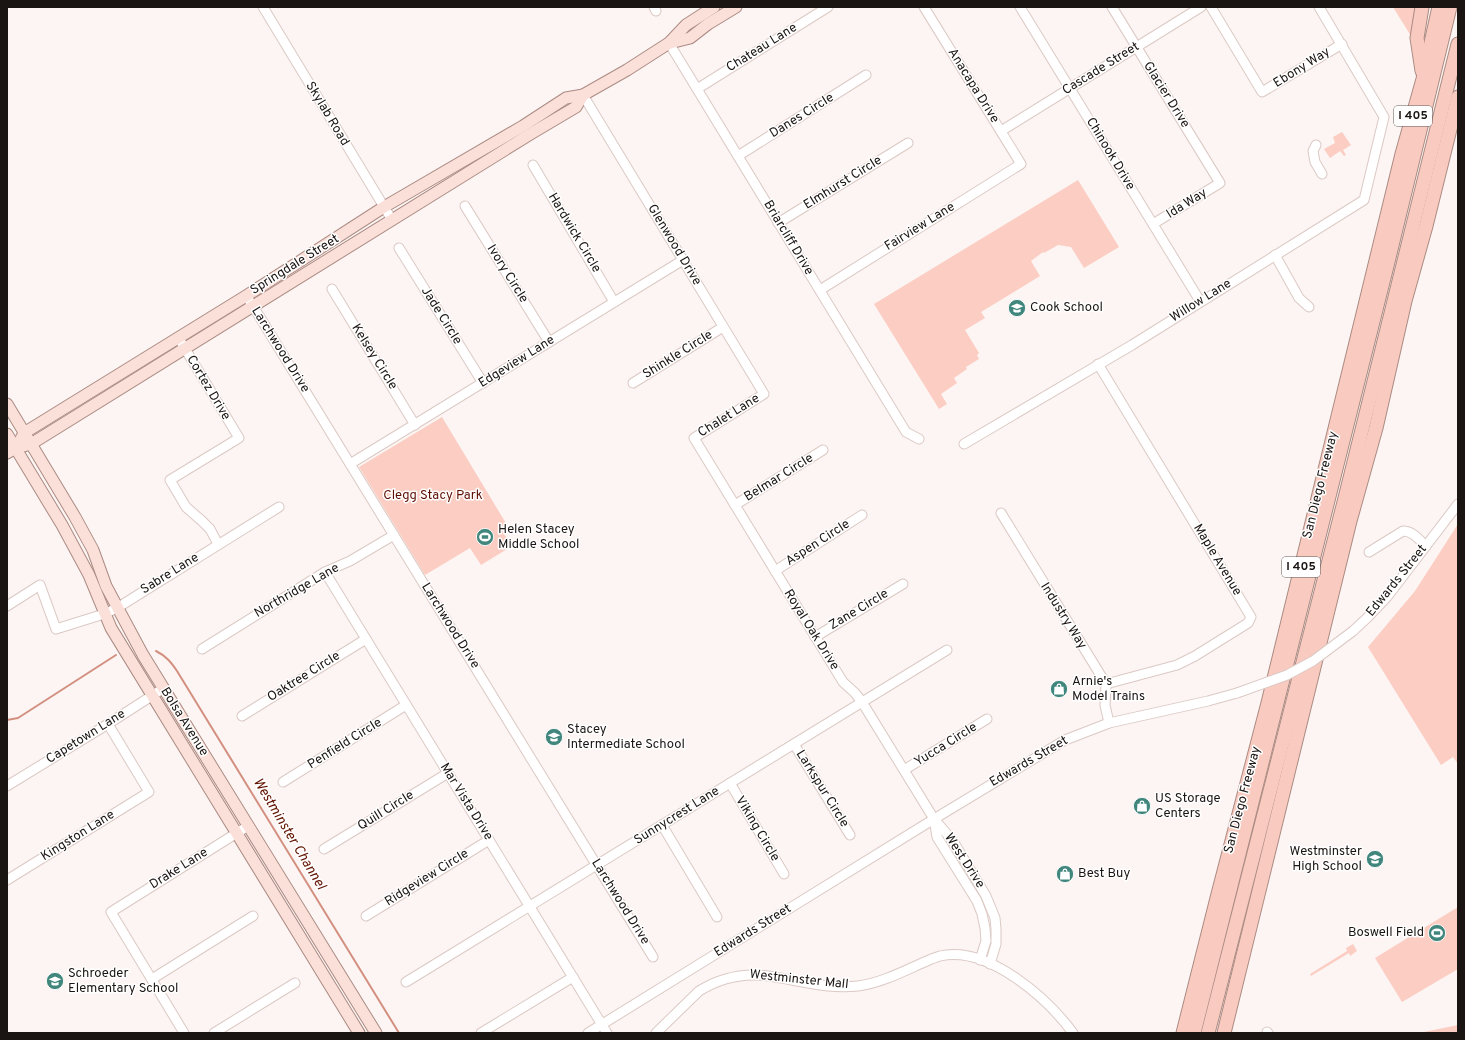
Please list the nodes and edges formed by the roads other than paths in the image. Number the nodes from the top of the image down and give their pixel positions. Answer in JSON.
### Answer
{"nodes":[{"id":1,"x":263,"y":7,"type":"edge"},
{"id":2,"x":714,"y":7,"type":"edge"},
{"id":3,"x":736,"y":7,"type":"edge"},
{"id":4,"x":828,"y":7,"type":"edge"},
{"id":5,"x":924,"y":7,"type":"edge"},
{"id":6,"x":1020,"y":7,"type":"edge"},
{"id":7,"x":1112,"y":7,"type":"edge"},
{"id":8,"x":1201,"y":7,"type":"edge"},
{"id":9,"x":1211,"y":7,"type":"edge"},
{"id":10,"x":1319,"y":7,"type":"edge"},
{"id":11,"x":1422,"y":7,"type":"edge"},
{"id":12,"x":1439,"y":7,"type":"edge"},
{"id":13,"x":1450,"y":7,"type":"edge"},
{"id":14,"x":669,"y":43,"type":"junction"},
{"id":15,"x":1342,"y":44,"type":"junction"},
{"id":16,"x":1458,"y":44,"type":"edge"},
{"id":17,"x":1137,"y":47,"type":"junction"},
{"id":18,"x":866,"y":75,"type":"dead end"},
{"id":19,"x":1423,"y":79,"type":"junction"},
{"id":20,"x":1070,"y":88,"type":"junction"},
{"id":21,"x":697,"y":89,"type":"junction"},
{"id":22,"x":584,"y":95,"type":"junction"},
{"id":23,"x":1458,"y":97,"type":"edge"},
{"id":24,"x":552,"y":106,"type":"junction"},
{"id":25,"x":552,"y":121,"type":"junction"},
{"id":26,"x":1458,"y":127,"type":"edge"},
{"id":27,"x":1001,"y":131,"type":"junction"},
{"id":28,"x":908,"y":143,"type":"dead end"},
{"id":29,"x":1316,"y":145,"type":"dead end"},
{"id":30,"x":738,"y":156,"type":"junction"},
{"id":31,"x":1021,"y":164,"type":"joint"},
{"id":32,"x":533,"y":165,"type":"dead end"},
{"id":33,"x":1322,"y":174,"type":"dead end"},
{"id":34,"x":1220,"y":183,"type":"joint"},
{"id":35,"x":466,"y":206,"type":"dead end"},
{"id":36,"x":384,"y":207,"type":"junction"},
{"id":37,"x":392,"y":220,"type":"junction"},
{"id":38,"x":778,"y":223,"type":"junction"},
{"id":39,"x":1153,"y":224,"type":"junction"},
{"id":40,"x":1426,"y":226,"type":"junction"},
{"id":41,"x":399,"y":248,"type":"dead end"},
{"id":42,"x":1275,"y":255,"type":"junction"},
{"id":43,"x":683,"y":260,"type":"junction"},
{"id":44,"x":332,"y":289,"type":"dead end"},
{"id":45,"x":820,"y":290,"type":"junction"},
{"id":46,"x":246,"y":296,"type":"junction"},
{"id":47,"x":1200,"y":301,"type":"junction"},
{"id":48,"x":614,"y":302,"type":"junction"},
{"id":49,"x":253,"y":306,"type":"junction"},
{"id":50,"x":1309,"y":307,"type":"dead end"},
{"id":51,"x":723,"y":327,"type":"junction"},
{"id":52,"x":178,"y":337,"type":"junction"},
{"id":53,"x":549,"y":342,"type":"junction"},
{"id":54,"x":185,"y":348,"type":"junction"},
{"id":55,"x":1098,"y":364,"type":"junction"},
{"id":56,"x":483,"y":383,"type":"junction"},
{"id":57,"x":634,"y":383,"type":"dead end"},
{"id":58,"x":764,"y":394,"type":"joint"},
{"id":59,"x":7,"y":404,"type":"edge"},
{"id":60,"x":415,"y":424,"type":"junction"},
{"id":61,"x":24,"y":432,"type":"junction"},
{"id":62,"x":7,"y":434,"type":"edge"},
{"id":63,"x":694,"y":438,"type":"joint"},
{"id":64,"x":918,"y":439,"type":"dead end"},
{"id":65,"x":31,"y":444,"type":"junction"},
{"id":66,"x":964,"y":444,"type":"dead end"},
{"id":67,"x":823,"y":450,"type":"dead end"},
{"id":68,"x":11,"y":451,"type":"edge"},
{"id":69,"x":350,"y":464,"type":"junction"},
{"id":70,"x":1458,"y":504,"type":"edge"},
{"id":71,"x":735,"y":505,"type":"junction"},
{"id":72,"x":279,"y":507,"type":"dead end"},
{"id":73,"x":1001,"y":513,"type":"dead end"},
{"id":74,"x":862,"y":515,"type":"dead end"},
{"id":75,"x":394,"y":535,"type":"junction"},
{"id":76,"x":218,"y":544,"type":"junction"},
{"id":77,"x":1426,"y":546,"type":"junction"},
{"id":78,"x":1369,"y":552,"type":"dead end"},
{"id":79,"x":775,"y":571,"type":"junction"},
{"id":80,"x":325,"y":572,"type":"junction"},
{"id":81,"x":903,"y":584,"type":"dead end"},
{"id":82,"x":7,"y":606,"type":"edge"},
{"id":83,"x":117,"y":608,"type":"junction"},
{"id":84,"x":104,"y":614,"type":"junction"},
{"id":85,"x":815,"y":637,"type":"junction"},
{"id":86,"x":366,"y":639,"type":"junction"},
{"id":87,"x":202,"y":649,"type":"dead end"},
{"id":88,"x":947,"y":650,"type":"dead end"},
{"id":89,"x":1106,"y":684,"type":"junction"},
{"id":90,"x":164,"y":688,"type":"junction"},
{"id":91,"x":152,"y":696,"type":"junction"},
{"id":92,"x":862,"y":702,"type":"junction"},
{"id":93,"x":406,"y":705,"type":"junction"},
{"id":94,"x":242,"y":716,"type":"dead end"},
{"id":95,"x":987,"y":719,"type":"dead end"},
{"id":96,"x":1109,"y":723,"type":"junction"},
{"id":97,"x":108,"y":724,"type":"junction"},
{"id":98,"x":794,"y":744,"type":"junction"},
{"id":99,"x":904,"y":770,"type":"junction"},
{"id":100,"x":448,"y":773,"type":"junction"},
{"id":101,"x":283,"y":782,"type":"dead end"},
{"id":102,"x":730,"y":784,"type":"junction"},
{"id":103,"x":7,"y":786,"type":"edge"},
{"id":104,"x":934,"y":819,"type":"junction"},
{"id":105,"x":662,"y":825,"type":"junction"},
{"id":106,"x":248,"y":826,"type":"junction"},
{"id":107,"x":236,"y":834,"type":"junction"},
{"id":108,"x":850,"y":835,"type":"dead end"},
{"id":109,"x":489,"y":840,"type":"junction"},
{"id":110,"x":324,"y":849,"type":"dead end"},
{"id":111,"x":597,"y":865,"type":"junction"},
{"id":112,"x":784,"y":874,"type":"dead end"},
{"id":113,"x":7,"y":880,"type":"edge"},
{"id":114,"x":530,"y":906,"type":"junction"},
{"id":115,"x":253,"y":916,"type":"dead end"},
{"id":116,"x":366,"y":916,"type":"dead end"},
{"id":117,"x":718,"y":917,"type":"dead end"},
{"id":118,"x":653,"y":957,"type":"dead end"},
{"id":119,"x":980,"y":960,"type":"junction"},
{"id":120,"x":990,"y":964,"type":"junction"},
{"id":121,"x":573,"y":977,"type":"junction"},
{"id":122,"x":152,"y":979,"type":"junction"},
{"id":123,"x":1202,"y":981,"type":"junction"},
{"id":124,"x":406,"y":982,"type":"dead end"},
{"id":125,"x":295,"y":984,"type":"dead end"},
{"id":126,"x":602,"y":1024,"type":"junction"},
{"id":127,"x":184,"y":1033,"type":"edge"},
{"id":128,"x":214,"y":1033,"type":"edge"},
{"id":129,"x":359,"y":1033,"type":"edge"},
{"id":130,"x":376,"y":1033,"type":"edge"},
{"id":131,"x":481,"y":1033,"type":"edge"},
{"id":132,"x":588,"y":1033,"type":"edge"},
{"id":133,"x":608,"y":1033,"type":"edge"},
{"id":134,"x":656,"y":1033,"type":"edge"},
{"id":135,"x":1073,"y":1033,"type":"edge"},
{"id":136,"x":1189,"y":1033,"type":"edge"},
{"id":137,"x":1208,"y":1033,"type":"edge"},
{"id":138,"x":1224,"y":1033,"type":"edge"}],
"edges":[{"from":1,"to":36,"type":"street","name":"Skylab Road"},
{"from":2,"to":14,"type":"main road","name":"Springdale Street"},
{"from":3,"to":14,"type":"main road","name":"Springdale Street"},
{"from":4,"to":21,"type":"street","name":"Chateau Lane"},
{"from":5,"to":27,"type":"street","name":"Anacapa Drive"},
{"from":6,"to":20,"type":"street","name":"Chinook Drive"},
{"from":7,"to":17,"type":"street","name":"Glacier Drive"},
{"from":8,"to":17,"type":"street","name":"Cascade Street"},
{"from":9,"to":15,"type":"street","name":"Ebony Way"},
{"from":10,"to":15,"type":"street"},
{"from":11,"to":19,"type":"highway"},
{"from":12,"to":19,"type":"highway","name":"San Diego Freeway","number":"I 405"},
{"from":13,"to":123,"type":"highway"},
{"from":14,"to":21,"type":"street","name":"Briarcliff Drive"},
{"from":14,"to":22,"type":"main road","name":"Springdale Street"},
{"from":15,"to":42,"type":"street","name":"Willow Lane"},
{"from":16,"to":137,"type":"highway"},
{"from":17,"to":20,"type":"street","name":"Cascade Street"},
{"from":17,"to":34,"type":"street","name":"Glacier Drive"},
{"from":18,"to":30,"type":"street","name":"Danes Circle"},
{"from":19,"to":123,"type":"highway","name":"San Diego Freeway","number":"I 405"},
{"from":20,"to":27,"type":"street","name":"Cascade Street"},
{"from":20,"to":39,"type":"street","name":"Chinook Drive"},
{"from":21,"to":30,"type":"street","name":"Briarcliff Drive"},
{"from":22,"to":24,"type":"main road","name":"Springdale Street"},
{"from":22,"to":25,"type":"main road","name":"Springdale Street"},
{"from":22,"to":43,"type":"street","name":"Glenwood Drive"},
{"from":23,"to":40,"type":"highway","number":"I 405"},
{"from":24,"to":25,"type":"main road"},
{"from":24,"to":36,"type":"main road","name":"Springdale Street"},
{"from":25,"to":37,"type":"main road","name":"Springdale Street"},
{"from":26,"to":40,"type":"highway"},
{"from":27,"to":31,"type":"street","name":"Anacapa Drive"},
{"from":28,"to":38,"type":"street","name":"Elmhurst Circle"},
{"from":29,"to":33,"type":"street"},
{"from":30,"to":38,"type":"street","name":"Briarcliff Drive"},
{"from":31,"to":45,"type":"street","name":"Fairview Lane"},
{"from":32,"to":48,"type":"street","name":"Hardwick Circle"},
{"from":34,"to":39,"type":"street","name":"Ida Way"},
{"from":35,"to":53,"type":"street","name":"Ivory Circle"},
{"from":36,"to":37,"type":"street","name":"Skylab Road"},
{"from":36,"to":46,"type":"main road","name":"Springdale Street"},
{"from":37,"to":49,"type":"main road","name":"Springdale Street"},
{"from":38,"to":45,"type":"street","name":"Briarcliff Drive"},
{"from":39,"to":47,"type":"street","name":"Chinook Drive"},
{"from":40,"to":138,"type":"highway","number":"I 405"},
{"from":41,"to":56,"type":"street","name":"Jade Circle"},
{"from":42,"to":47,"type":"street","name":"Willow Lane"},
{"from":42,"to":50,"type":"street"},
{"from":43,"to":48,"type":"street","name":"Edgeview Lane"},
{"from":43,"to":51,"type":"street","name":"Glenwood Drive"},
{"from":44,"to":60,"type":"street","name":"Kelsey Circle"},
{"from":45,"to":64,"type":"street","name":"Briarcliff Drive"},
{"from":46,"to":49,"type":"street","name":"Larchwood Drive"},
{"from":46,"to":52,"type":"main road","name":"Springdale Street"},
{"from":47,"to":55,"type":"street","name":"Willow Lane"},
{"from":48,"to":53,"type":"street","name":"Edgeview Lane"},
{"from":49,"to":54,"type":"main road","name":"Springdale Street"},
{"from":49,"to":69,"type":"street","name":"Larchwood Drive"},
{"from":51,"to":57,"type":"street","name":"Shinkle Circle"},
{"from":51,"to":58,"type":"street","name":"Glenwood Drive"},
{"from":52,"to":54,"type":"street","name":"Cortez Drive"},
{"from":52,"to":61,"type":"main road","name":"Springdale Street"},
{"from":53,"to":56,"type":"street","name":"Edgeview Lane"},
{"from":54,"to":65,"type":"main road","name":"Springdale Street"},
{"from":54,"to":76,"type":"street","name":"Cortez Drive"},
{"from":55,"to":66,"type":"street","name":"Willow Lane"},
{"from":55,"to":89,"type":"street","name":"Maple Avenue"},
{"from":56,"to":60,"type":"street","name":"Edgeview Lane"},
{"from":58,"to":63,"type":"street","name":"Chalet Lane"},
{"from":59,"to":61,"type":"main road","name":"Bolsa Avenue"},
{"from":60,"to":69,"type":"street","name":"Edgeview Lane"},
{"from":61,"to":65,"type":"main road","name":"Bolsa Avenue"},
{"from":61,"to":68,"type":"main road"},
{"from":62,"to":68,"type":"main road","name":"Bolsa Avenue"},
{"from":63,"to":71,"type":"street","name":"Royal Oak Drive"},
{"from":65,"to":68,"type":"main road","name":"Springdale Street"},
{"from":65,"to":83,"type":"main road","name":"Bolsa Avenue"},
{"from":67,"to":71,"type":"street","name":"Belmar Circle"},
{"from":68,"to":84,"type":"main road","name":"Bolsa Avenue"},
{"from":69,"to":75,"type":"street","name":"Larchwood Drive"},
{"from":70,"to":77,"type":"street","name":"Edwards Street"},
{"from":71,"to":79,"type":"street","name":"Royal Oak Drive"},
{"from":72,"to":76,"type":"street","name":"Sabre Lane"},
{"from":73,"to":89,"type":"street","name":"Industry Way"},
{"from":74,"to":79,"type":"street","name":"Aspen Circle"},
{"from":75,"to":80,"type":"street","name":"Northridge Lane"},
{"from":75,"to":111,"type":"street","name":"Larchwood Drive"},
{"from":76,"to":83,"type":"street","name":"Sabre Lane"},
{"from":77,"to":78,"type":"street"},
{"from":77,"to":96,"type":"street","name":"Edwards Street","bridge":true},
{"from":79,"to":85,"type":"street","name":"Royal Oak Drive"},
{"from":80,"to":86,"type":"street","name":"Mar Vista Drive"},
{"from":80,"to":87,"type":"street","name":"Northridge Lane"},
{"from":81,"to":85,"type":"street","name":"Zane Circle"},
{"from":82,"to":84,"type":"street","name":"Sabre Lane"},
{"from":83,"to":84,"type":"street","name":"Sabre Lane"},
{"from":83,"to":90,"type":"main road","name":"Bolsa Avenue"},
{"from":84,"to":91,"type":"main road","name":"Bolsa Avenue"},
{"from":85,"to":92,"type":"street","name":"Royal Oak Drive"},
{"from":86,"to":93,"type":"street","name":"Mar Vista Drive"},
{"from":86,"to":94,"type":"street","name":"Oaktree Circle"},
{"from":88,"to":92,"type":"street","name":"Sunnycrest Lane"},
{"from":89,"to":96,"type":"street"},
{"from":90,"to":91,"type":"street","name":"Capetown Lane"},
{"from":90,"to":106,"type":"main road","name":"Bolsa Avenue"},
{"from":91,"to":97,"type":"street","name":"Capetown Lane"},
{"from":91,"to":107,"type":"main road","name":"Bolsa Avenue"},
{"from":92,"to":98,"type":"street","name":"Sunnycrest Lane"},
{"from":92,"to":99,"type":"street","name":"Royal Oak Drive"},
{"from":93,"to":100,"type":"street","name":"Mar Vista Drive"},
{"from":93,"to":101,"type":"street","name":"Penfield Circle"},
{"from":95,"to":99,"type":"street","name":"Yucca Circle"},
{"from":96,"to":104,"type":"street","name":"Edwards Street"},
{"from":97,"to":103,"type":"street","name":"Capetown Lane"},
{"from":97,"to":113,"type":"street","name":"Kingston Lane"},
{"from":98,"to":102,"type":"street","name":"Sunnycrest Lane"},
{"from":98,"to":108,"type":"street","name":"Larkspur Circle"},
{"from":99,"to":104,"type":"street","name":"Royal Oak Drive"},
{"from":100,"to":109,"type":"street","name":"Mar Vista Drive"},
{"from":100,"to":110,"type":"street","name":"Quill Circle"},
{"from":102,"to":105,"type":"street","name":"Sunnycrest Lane"},
{"from":102,"to":112,"type":"street","name":"Viking Circle"},
{"from":104,"to":119,"type":"street","name":"West Drive"},
{"from":104,"to":120,"type":"street","name":"West Drive"},
{"from":104,"to":126,"type":"street","name":"Edwards Street"},
{"from":105,"to":111,"type":"street","name":"Sunnycrest Lane"},
{"from":105,"to":117,"type":"street"},
{"from":106,"to":107,"type":"street","name":"Drake Lane"},
{"from":106,"to":130,"type":"main road","name":"Bolsa Avenue"},
{"from":107,"to":122,"type":"street","name":"Drake Lane"},
{"from":107,"to":129,"type":"main road","name":"Bolsa Avenue"},
{"from":109,"to":114,"type":"street","name":"Mar Vista Drive"},
{"from":109,"to":116,"type":"street","name":"Ridgeview Circle"},
{"from":111,"to":114,"type":"street","name":"Sunnycrest Lane"},
{"from":111,"to":118,"type":"street","name":"Larchwood Drive"},
{"from":114,"to":121,"type":"street","name":"Mar Vista Drive"},
{"from":114,"to":124,"type":"street","name":"Sunnycrest Lane"},
{"from":115,"to":122,"type":"street"},
{"from":119,"to":120,"type":"street","name":"Westminster Mall"},
{"from":119,"to":134,"type":"street","name":"Westminster Mall"},
{"from":120,"to":135,"type":"street","name":"Westminster Mall"},
{"from":121,"to":126,"type":"street","name":"Mar Vista Drive"},
{"from":121,"to":131,"type":"street"},
{"from":122,"to":127,"type":"street"},
{"from":123,"to":136,"type":"highway","name":"San Diego Freeway","number":"I 405"},
{"from":125,"to":128,"type":"street"},
{"from":126,"to":132,"type":"street","name":"Edwards Street"},
{"from":126,"to":133,"type":"street","name":"Mar Vista Drive"}]}
